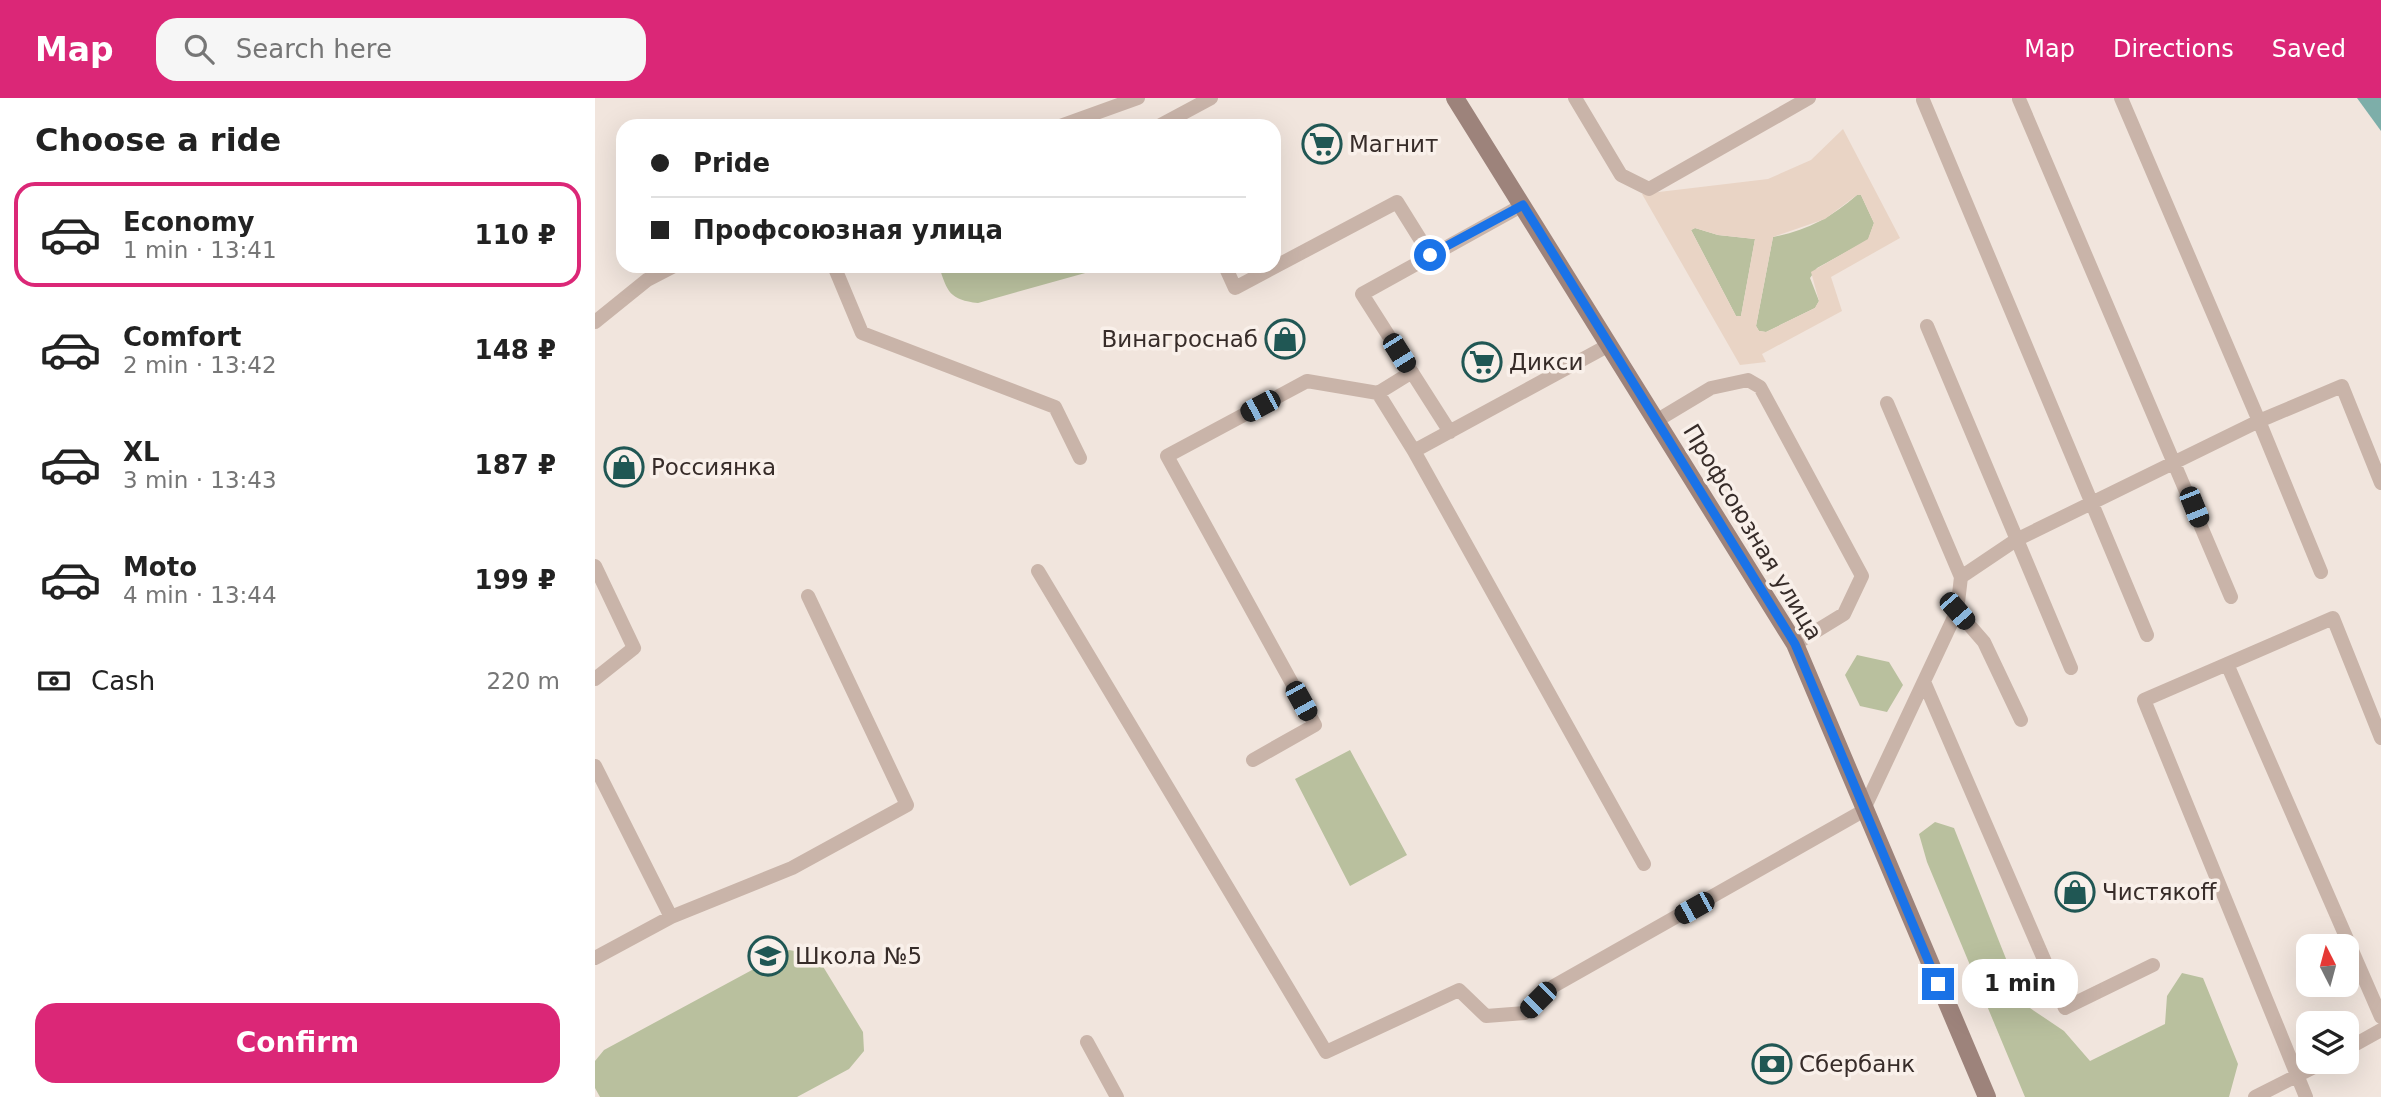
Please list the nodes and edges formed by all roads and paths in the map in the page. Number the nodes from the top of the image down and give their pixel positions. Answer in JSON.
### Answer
{"nodes":[{"id":1,"x":1138,"y":98,"type":"edge"},
{"id":2,"x":1211,"y":98,"type":"edge"},
{"id":3,"x":1455,"y":98,"type":"edge"},
{"id":4,"x":1575,"y":98,"type":"edge"},
{"id":5,"x":1809,"y":98,"type":"edge"},
{"id":6,"x":2121,"y":98,"type":"edge"},
{"id":7,"x":2019,"y":99,"type":"edge"},
{"id":8,"x":1923,"y":100,"type":"dead end"},
{"id":9,"x":1080,"y":119,"type":"edge"},
{"id":10,"x":1172,"y":119,"type":"edge"},
{"id":11,"x":1523,"y":205,"type":"junction"},
{"id":12,"x":1430,"y":255,"type":"junction"},
{"id":13,"x":1281,"y":264,"type":"edge"},
{"id":14,"x":659,"y":273,"type":"edge"},
{"id":15,"x":837,"y":273,"type":"edge"},
{"id":16,"x":1228,"y":273,"type":"edge"},
{"id":17,"x":1263,"y":273,"type":"edge"},
{"id":18,"x":595,"y":322,"type":"edge"},
{"id":19,"x":1927,"y":326,"type":"dead end"},
{"id":20,"x":1609,"y":345,"type":"junction"},
{"id":21,"x":1412,"y":373,"type":"junction"},
{"id":22,"x":1378,"y":393,"type":"junction"},
{"id":23,"x":1887,"y":403,"type":"dead end"},
{"id":24,"x":1657,"y":421,"type":"junction"},
{"id":25,"x":2259,"y":421,"type":"junction"},
{"id":26,"x":1450,"y":432,"type":"junction"},
{"id":27,"x":1415,"y":451,"type":"junction"},
{"id":28,"x":1080,"y":458,"type":"dead end"},
{"id":29,"x":2175,"y":462,"type":"junction"},
{"id":30,"x":2381,"y":483,"type":"edge"},
{"id":31,"x":2092,"y":503,"type":"junction"},
{"id":32,"x":2016,"y":540,"type":"junction"},
{"id":33,"x":595,"y":566,"type":"edge"},
{"id":34,"x":1038,"y":571,"type":"dead end"},
{"id":35,"x":2321,"y":572,"type":"dead end"},
{"id":36,"x":1961,"y":577,"type":"junction"},
{"id":37,"x":808,"y":596,"type":"dead end"},
{"id":38,"x":2231,"y":597,"type":"dead end"},
{"id":39,"x":1957,"y":611,"type":"junction"},
{"id":40,"x":2147,"y":635,"type":"dead end"},
{"id":41,"x":1795,"y":644,"type":"junction"},
{"id":42,"x":2227,"y":664,"type":"junction"},
{"id":43,"x":2070,"y":668,"type":"dead end"},
{"id":44,"x":595,"y":678,"type":"edge"},
{"id":45,"x":1925,"y":684,"type":"junction"},
{"id":46,"x":2021,"y":720,"type":"dead end"},
{"id":47,"x":2381,"y":738,"type":"edge"},
{"id":48,"x":1253,"y":760,"type":"dead end"},
{"id":49,"x":595,"y":766,"type":"edge"},
{"id":50,"x":1863,"y":811,"type":"junction"},
{"id":51,"x":1644,"y":864,"type":"dead end"},
{"id":52,"x":671,"y":918,"type":"junction"},
{"id":53,"x":595,"y":958,"type":"edge"},
{"id":54,"x":2153,"y":965,"type":"dead end"},
{"id":55,"x":2381,"y":1017,"type":"edge"},
{"id":56,"x":2381,"y":1030,"type":"edge"},
{"id":57,"x":1087,"y":1042,"type":"dead end"},
{"id":58,"x":2359,"y":1042,"type":"edge"},
{"id":59,"x":2302,"y":1074,"type":"edge"},
{"id":60,"x":2297,"y":1077,"type":"junction"},
{"id":61,"x":1117,"y":1097,"type":"edge"},
{"id":62,"x":1987,"y":1097,"type":"edge"},
{"id":63,"x":2255,"y":1097,"type":"edge"},
{"id":64,"x":2306,"y":1097,"type":"edge"}],
"edges":[{"from":1,"to":9,"type":"lane"},
{"from":2,"to":10,"type":"lane"},
{"from":3,"to":11,"type":"street","name":"Профсоюзная улица"},
{"from":4,"to":5,"type":"lane"},
{"from":6,"to":25,"type":"lane"},
{"from":7,"to":29,"type":"lane"},
{"from":8,"to":31,"type":"lane"},
{"from":11,"to":12,"type":"lane"},
{"from":11,"to":20,"type":"street","name":"Профсоюзная улица"},
{"from":12,"to":13,"type":"lane"},
{"from":12,"to":21,"type":"lane"},
{"from":14,"to":18,"type":"lane"},
{"from":15,"to":28,"type":"lane"},
{"from":16,"to":17,"type":"lane"},
{"from":19,"to":32,"type":"lane"},
{"from":20,"to":24,"type":"street","name":"Профсоюзная улица"},
{"from":20,"to":26,"type":"lane"},
{"from":21,"to":22,"type":"lane"},
{"from":21,"to":26,"type":"lane"},
{"from":22,"to":27,"type":"lane"},
{"from":22,"to":48,"type":"lane"},
{"from":23,"to":36,"type":"lane"},
{"from":24,"to":41,"type":"street","name":"Профсоюзная улица"},
{"from":24,"to":41,"type":"lane"},
{"from":25,"to":29,"type":"lane"},
{"from":25,"to":30,"type":"lane"},
{"from":25,"to":35,"type":"lane"},
{"from":26,"to":27,"type":"lane"},
{"from":27,"to":51,"type":"lane"},
{"from":29,"to":31,"type":"lane"},
{"from":29,"to":38,"type":"lane"},
{"from":31,"to":32,"type":"lane"},
{"from":31,"to":40,"type":"lane"},
{"from":32,"to":36,"type":"lane"},
{"from":32,"to":43,"type":"lane"},
{"from":33,"to":44,"type":"lane"},
{"from":34,"to":50,"type":"lane"},
{"from":36,"to":39,"type":"lane"},
{"from":37,"to":52,"type":"lane"},
{"from":39,"to":45,"type":"lane"},
{"from":39,"to":46,"type":"lane"},
{"from":41,"to":50,"type":"street","name":"Профсоюзная улица"},
{"from":42,"to":47,"type":"lane"},
{"from":42,"to":55,"type":"lane"},
{"from":42,"to":60,"type":"lane"},
{"from":45,"to":50,"type":"lane"},
{"from":45,"to":54,"type":"lane"},
{"from":49,"to":52,"type":"lane"},
{"from":50,"to":62,"type":"street","name":"Профсоюзная улица"},
{"from":52,"to":53,"type":"lane"},
{"from":56,"to":58,"type":"lane"},
{"from":57,"to":61,"type":"lane"},
{"from":59,"to":60,"type":"lane"},
{"from":60,"to":63,"type":"lane"},
{"from":60,"to":64,"type":"lane"}]}
